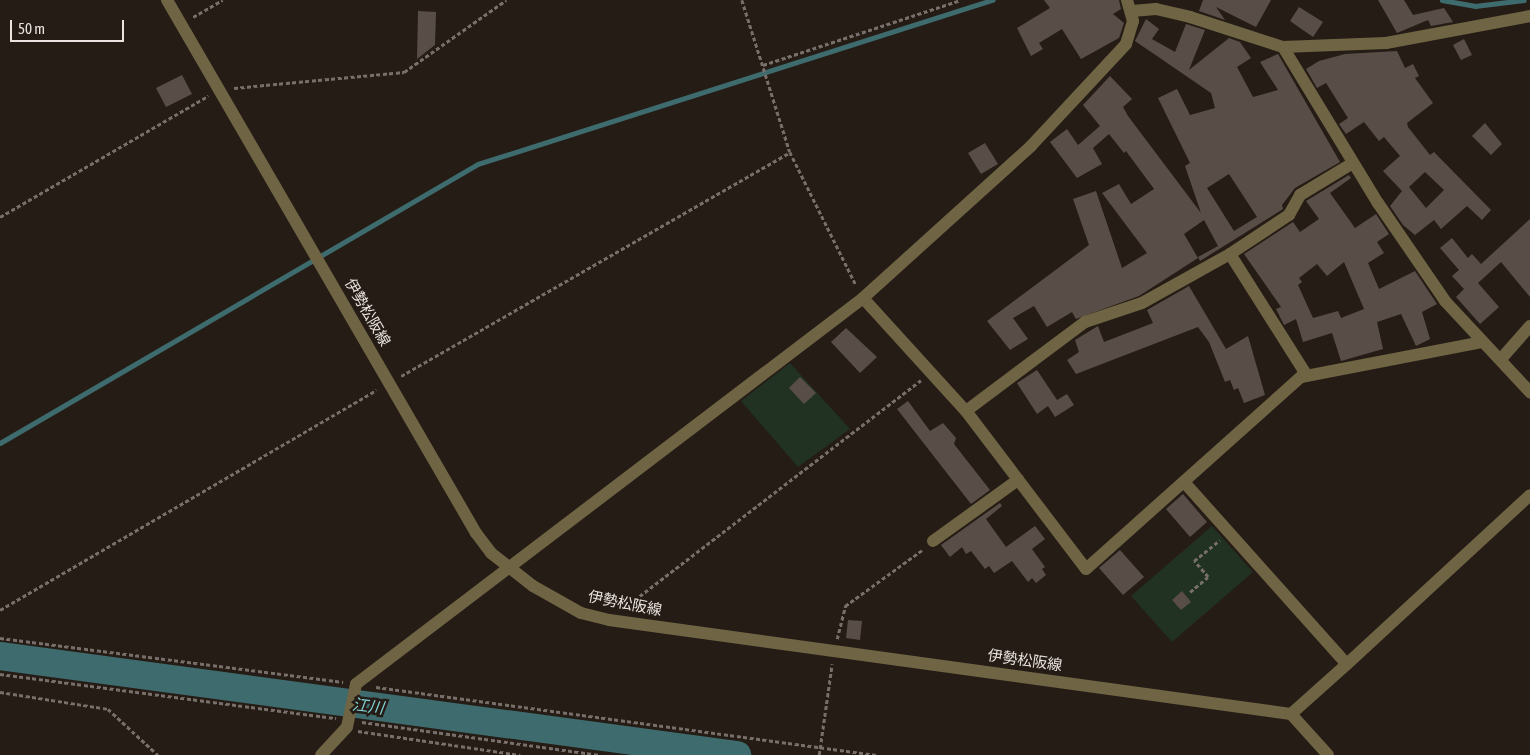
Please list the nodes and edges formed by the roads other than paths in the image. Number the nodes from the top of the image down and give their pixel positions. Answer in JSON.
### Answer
{"nodes":[{"id":1,"x":167,"y":0,"type":"edge"},
{"id":2,"x":1130,"y":6,"type":"edge"},
{"id":3,"x":1530,"y":16,"type":"edge"},
{"id":4,"x":1283,"y":47,"type":"junction"},
{"id":5,"x":1353,"y":163,"type":"junction"},
{"id":6,"x":1230,"y":254,"type":"junction"},
{"id":7,"x":863,"y":298,"type":"junction"},
{"id":8,"x":1530,"y":326,"type":"edge"},
{"id":9,"x":1482,"y":342,"type":"junction"},
{"id":10,"x":1501,"y":359,"type":"junction"},
{"id":11,"x":1306,"y":376,"type":"junction"},
{"id":12,"x":1530,"y":392,"type":"edge"},
{"id":13,"x":966,"y":411,"type":"junction"},
{"id":14,"x":1018,"y":480,"type":"junction"},
{"id":15,"x":1184,"y":482,"type":"junction"},
{"id":16,"x":1530,"y":495,"type":"edge"},
{"id":17,"x":933,"y":542,"type":"road end"},
{"id":18,"x":509,"y":568,"type":"junction"},
{"id":19,"x":1347,"y":664,"type":"junction"},
{"id":20,"x":1291,"y":714,"type":"junction"},
{"id":21,"x":321,"y":755,"type":"edge"},
{"id":22,"x":1328,"y":755,"type":"edge"}],
"edges":[{"from":1,"to":18,"type":"street","name":"伊勢松阪線"},
{"from":2,"to":4,"type":"street"},
{"from":2,"to":7,"type":"street"},
{"from":3,"to":4,"type":"street"},
{"from":4,"to":5,"type":"street"},
{"from":5,"to":6,"type":"street"},
{"from":5,"to":9,"type":"street"},
{"from":6,"to":11,"type":"street"},
{"from":6,"to":13,"type":"street"},
{"from":7,"to":13,"type":"street"},
{"from":7,"to":18,"type":"street"},
{"from":8,"to":10,"type":"street"},
{"from":9,"to":10,"type":"street"},
{"from":9,"to":11,"type":"street"},
{"from":10,"to":12,"type":"street"},
{"from":11,"to":15,"type":"street"},
{"from":13,"to":14,"type":"street"},
{"from":14,"to":15,"type":"street"},
{"from":14,"to":17,"type":"street"},
{"from":15,"to":19,"type":"street"},
{"from":16,"to":19,"type":"street"},
{"from":18,"to":20,"type":"street","name":"伊勢松阪線"},
{"from":18,"to":21,"type":"street"},
{"from":19,"to":20,"type":"street"},
{"from":20,"to":22,"type":"street"}]}
